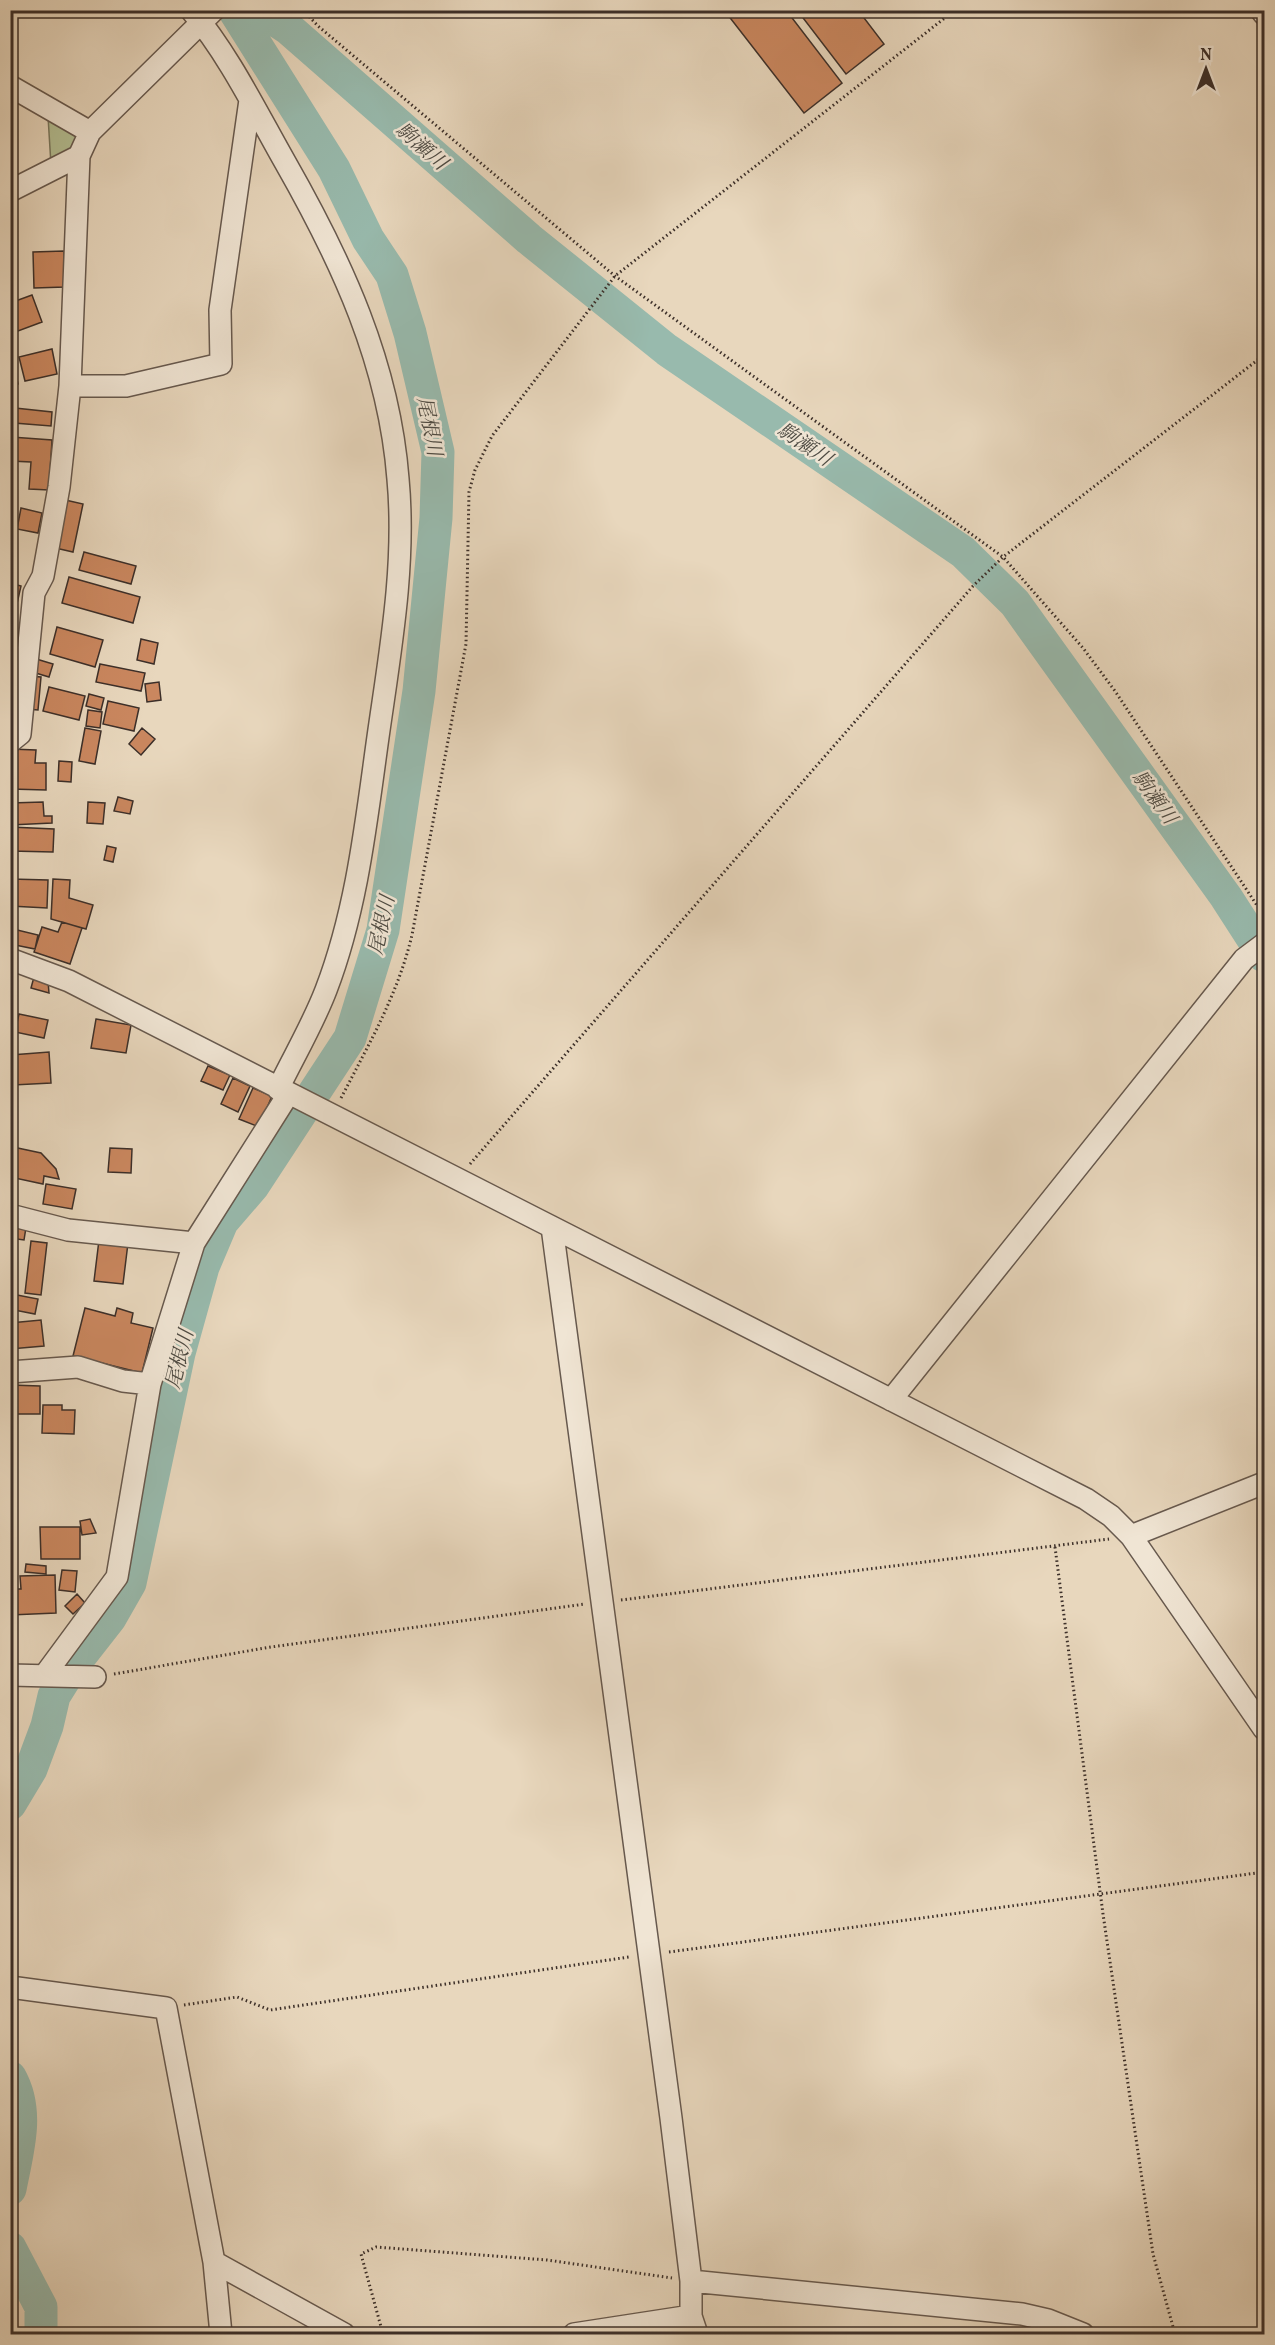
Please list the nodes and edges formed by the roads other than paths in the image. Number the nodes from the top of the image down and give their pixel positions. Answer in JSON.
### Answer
{"nodes":[{"id":1,"x":202,"y":15,"type":"edge"},
{"id":2,"x":10,"y":86,"type":"edge"},
{"id":3,"x":250,"y":100,"type":"junction"},
{"id":4,"x":90,"y":132,"type":"junction"},
{"id":5,"x":79,"y":156,"type":"junction"},
{"id":6,"x":10,"y":191,"type":"edge"},
{"id":7,"x":70,"y":386,"type":"junction"},
{"id":8,"x":10,"y":742,"type":"edge"},
{"id":9,"x":1264,"y":944,"type":"edge"},
{"id":10,"x":10,"y":959,"type":"edge"},
{"id":11,"x":287,"y":1092,"type":"junction"},
{"id":12,"x":10,"y":1215,"type":"edge"},
{"id":13,"x":552,"y":1227,"type":"junction"},
{"id":14,"x":194,"y":1244,"type":"junction"},
{"id":15,"x":10,"y":1372,"type":"edge"},
{"id":16,"x":150,"y":1384,"type":"junction"},
{"id":17,"x":891,"y":1400,"type":"junction"},
{"id":18,"x":1264,"y":1483,"type":"edge"},
{"id":19,"x":1131,"y":1536,"type":"junction"},
{"id":20,"x":10,"y":1675,"type":"edge"},
{"id":21,"x":44,"y":1676,"type":"junction"},
{"id":22,"x":95,"y":1677,"type":"road end"},
{"id":23,"x":1264,"y":1729,"type":"edge"},
{"id":24,"x":10,"y":1986,"type":"edge"},
{"id":25,"x":214,"y":2262,"type":"junction"},
{"id":26,"x":691,"y":2281,"type":"junction"},
{"id":27,"x":694,"y":2325,"type":"edge"},
{"id":28,"x":221,"y":2334,"type":"edge"},
{"id":29,"x":344,"y":2334,"type":"edge"},
{"id":30,"x":574,"y":2334,"type":"edge"},
{"id":31,"x":1083,"y":2334,"type":"edge"}],
"edges":[{"from":1,"to":3,"type":"street"},
{"from":1,"to":4,"type":"street"},
{"from":2,"to":4,"type":"street"},
{"from":3,"to":7,"type":"street"},
{"from":3,"to":11,"type":"street"},
{"from":4,"to":5,"type":"street"},
{"from":5,"to":6,"type":"street"},
{"from":5,"to":7,"type":"street"},
{"from":7,"to":8,"type":"street"},
{"from":9,"to":17,"type":"street"},
{"from":10,"to":11,"type":"street"},
{"from":11,"to":13,"type":"street"},
{"from":11,"to":14,"type":"street"},
{"from":12,"to":14,"type":"street"},
{"from":13,"to":17,"type":"street"},
{"from":13,"to":26,"type":"street"},
{"from":14,"to":16,"type":"street"},
{"from":15,"to":16,"type":"street"},
{"from":16,"to":21,"type":"street"},
{"from":17,"to":19,"type":"street"},
{"from":18,"to":19,"type":"street"},
{"from":19,"to":23,"type":"street"},
{"from":20,"to":21,"type":"street"},
{"from":21,"to":22,"type":"street"},
{"from":24,"to":25,"type":"street"},
{"from":25,"to":28,"type":"street"},
{"from":25,"to":29,"type":"street"},
{"from":26,"to":27,"type":"street"},
{"from":26,"to":31,"type":"street"},
{"from":27,"to":30,"type":"street"}]}
